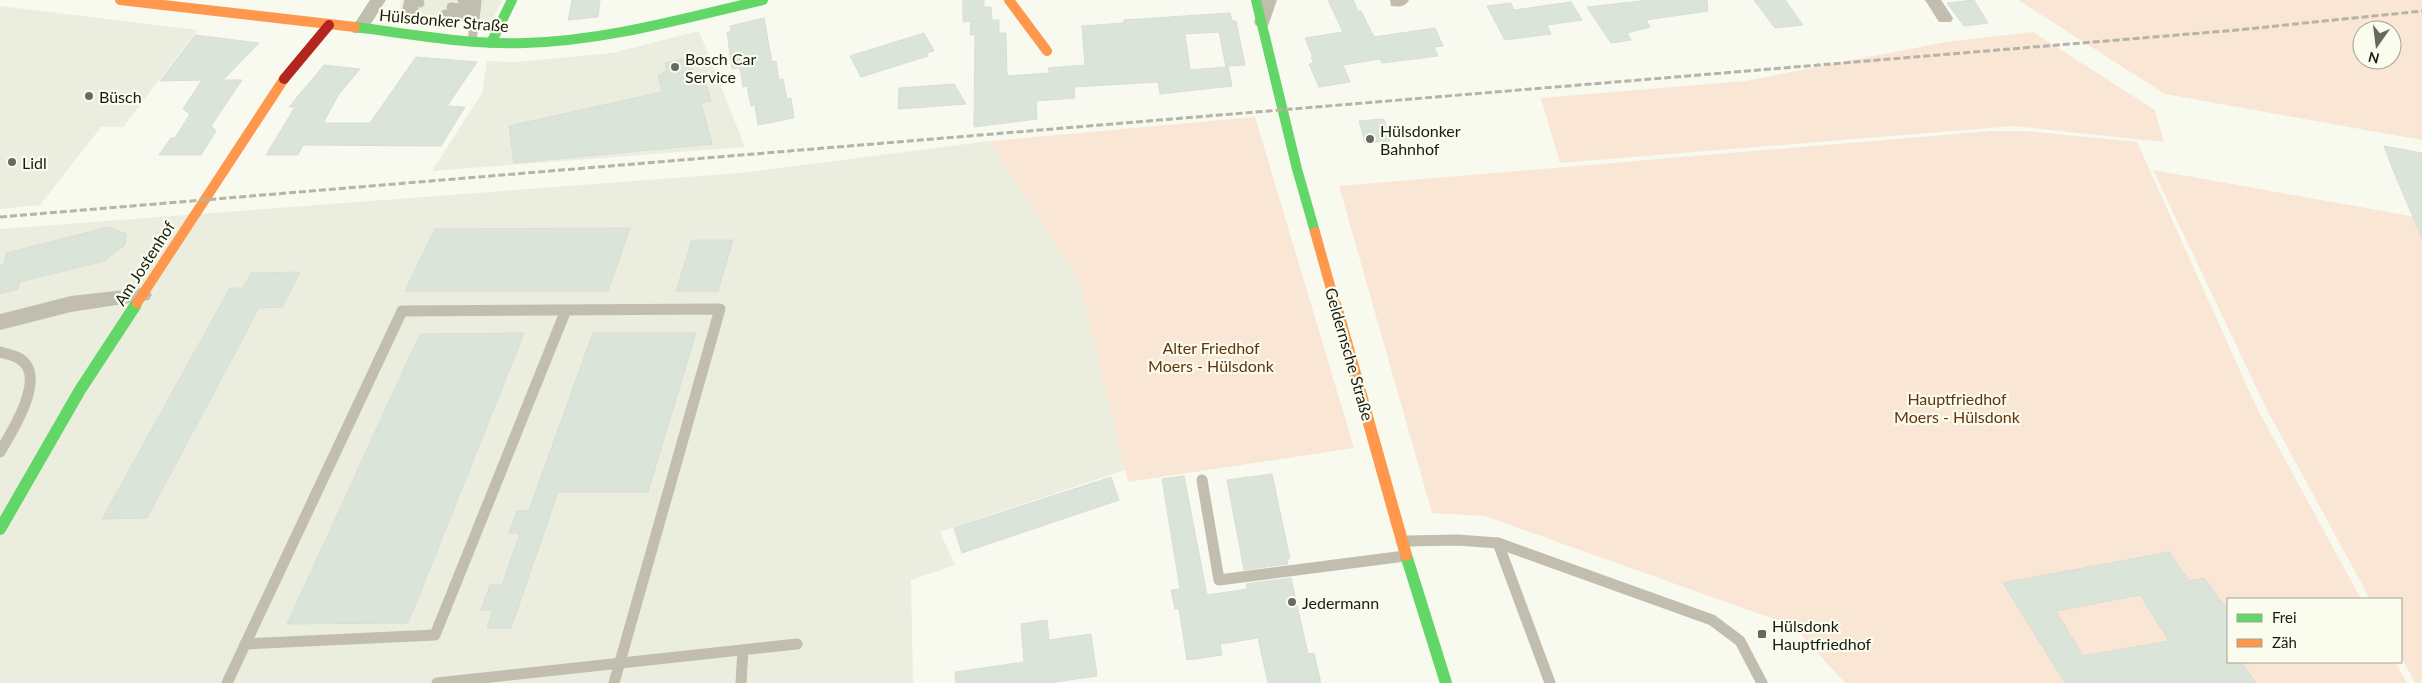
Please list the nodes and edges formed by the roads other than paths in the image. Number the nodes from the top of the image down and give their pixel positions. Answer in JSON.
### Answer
{"nodes":[{"id":1,"x":120,"y":0,"type":"edge"},
{"id":2,"x":378,"y":0,"type":"edge"},
{"id":3,"x":462,"y":0,"type":"edge"},
{"id":4,"x":512,"y":0,"type":"edge"},
{"id":5,"x":763,"y":0,"type":"edge"},
{"id":6,"x":1009,"y":0,"type":"edge"},
{"id":7,"x":1256,"y":0,"type":"edge"},
{"id":8,"x":1269,"y":0,"type":"edge"},
{"id":9,"x":1933,"y":0,"type":"edge"},
{"id":10,"x":409,"y":1,"type":"edge"},
{"id":11,"x":420,"y":3,"type":"dead end"},
{"id":12,"x":414,"y":10,"type":"dead end"},
{"id":13,"x":448,"y":10,"type":"dead end"},
{"id":14,"x":475,"y":14,"type":"junction"},
{"id":15,"x":1946,"y":18,"type":"dead end"},
{"id":16,"x":1262,"y":22,"type":"junction"},
{"id":17,"x":330,"y":25,"type":"junction"},
{"id":18,"x":358,"y":29,"type":"junction"},
{"id":19,"x":472,"y":40,"type":"junction"},
{"id":20,"x":491,"y":43,"type":"junction"},
{"id":21,"x":1047,"y":51,"type":"dead end"},
{"id":22,"x":142,"y":295,"type":"junction"},
{"id":23,"x":566,"y":310,"type":"junction"},
{"id":24,"x":0,"y":322,"type":"edge"},
{"id":25,"x":0,"y":352,"type":"edge"},
{"id":26,"x":0,"y":452,"type":"edge"},
{"id":27,"x":1202,"y":480,"type":"dead end"},
{"id":28,"x":14,"y":501,"type":"junction"},
{"id":29,"x":0,"y":503,"type":"edge"},
{"id":30,"x":0,"y":528,"type":"edge"},
{"id":31,"x":1402,"y":541,"type":"junction"},
{"id":32,"x":1498,"y":543,"type":"junction"},
{"id":33,"x":1406,"y":556,"type":"junction"},
{"id":34,"x":245,"y":644,"type":"junction"},
{"id":35,"x":797,"y":644,"type":"dead end"},
{"id":36,"x":743,"y":650,"type":"junction"},
{"id":37,"x":618,"y":664,"type":"junction"},
{"id":38,"x":227,"y":683,"type":"edge"},
{"id":39,"x":437,"y":683,"type":"edge"},
{"id":40,"x":614,"y":683,"type":"edge"},
{"id":41,"x":741,"y":683,"type":"edge"},
{"id":42,"x":1446,"y":683,"type":"edge"},
{"id":43,"x":1550,"y":683,"type":"edge"},
{"id":44,"x":1762,"y":683,"type":"edge"}],
"edges":[{"from":1,"to":17,"type":"street","name":"Hülsdonker Straße"},
{"from":2,"to":18,"type":"street"},
{"from":3,"to":14,"type":"lane"},
{"from":4,"to":20,"type":"street"},
{"from":5,"to":20,"type":"street","name":"Hülsdonker Straße"},
{"from":6,"to":21,"type":"street"},
{"from":7,"to":16,"type":"street","name":"Geldernsche Straße"},
{"from":8,"to":16,"type":"street","name":"Geldernsche Straße"},
{"from":9,"to":15,"type":"street"},
{"from":10,"to":11,"type":"lane"},
{"from":10,"to":12,"type":"lane"},
{"from":13,"to":14,"type":"lane"},
{"from":14,"to":19,"type":"lane"},
{"from":16,"to":31,"type":"street","name":"Geldernsche Straße"},
{"from":17,"to":18,"type":"street","name":"Hülsdonker Straße"},
{"from":17,"to":22,"type":"street","name":"Am Jostenhof"},
{"from":18,"to":19,"type":"street","name":"Hülsdonker Straße"},
{"from":19,"to":20,"type":"street","name":"Hülsdonker Straße"},
{"from":22,"to":24,"type":"street"},
{"from":22,"to":28,"type":"street","name":"Am Jostenhof"},
{"from":23,"to":34,"type":"lane"},
{"from":23,"to":34,"type":"lane"},
{"from":23,"to":37,"type":"lane"},
{"from":25,"to":26,"type":"lane"},
{"from":27,"to":33,"type":"lane"},
{"from":28,"to":29,"type":"lane"},
{"from":28,"to":30,"type":"street","name":"Am Jostenhof"},
{"from":31,"to":32,"type":"lane"},
{"from":31,"to":33,"type":"street","name":"Geldernsche Straße"},
{"from":32,"to":43,"type":"lane"},
{"from":32,"to":44,"type":"lane"},
{"from":33,"to":42,"type":"street","name":"Geldernsche Straße"},
{"from":34,"to":38,"type":"lane"},
{"from":35,"to":36,"type":"lane"},
{"from":36,"to":37,"type":"lane"},
{"from":36,"to":41,"type":"lane"},
{"from":37,"to":39,"type":"lane"},
{"from":37,"to":40,"type":"lane"}]}
